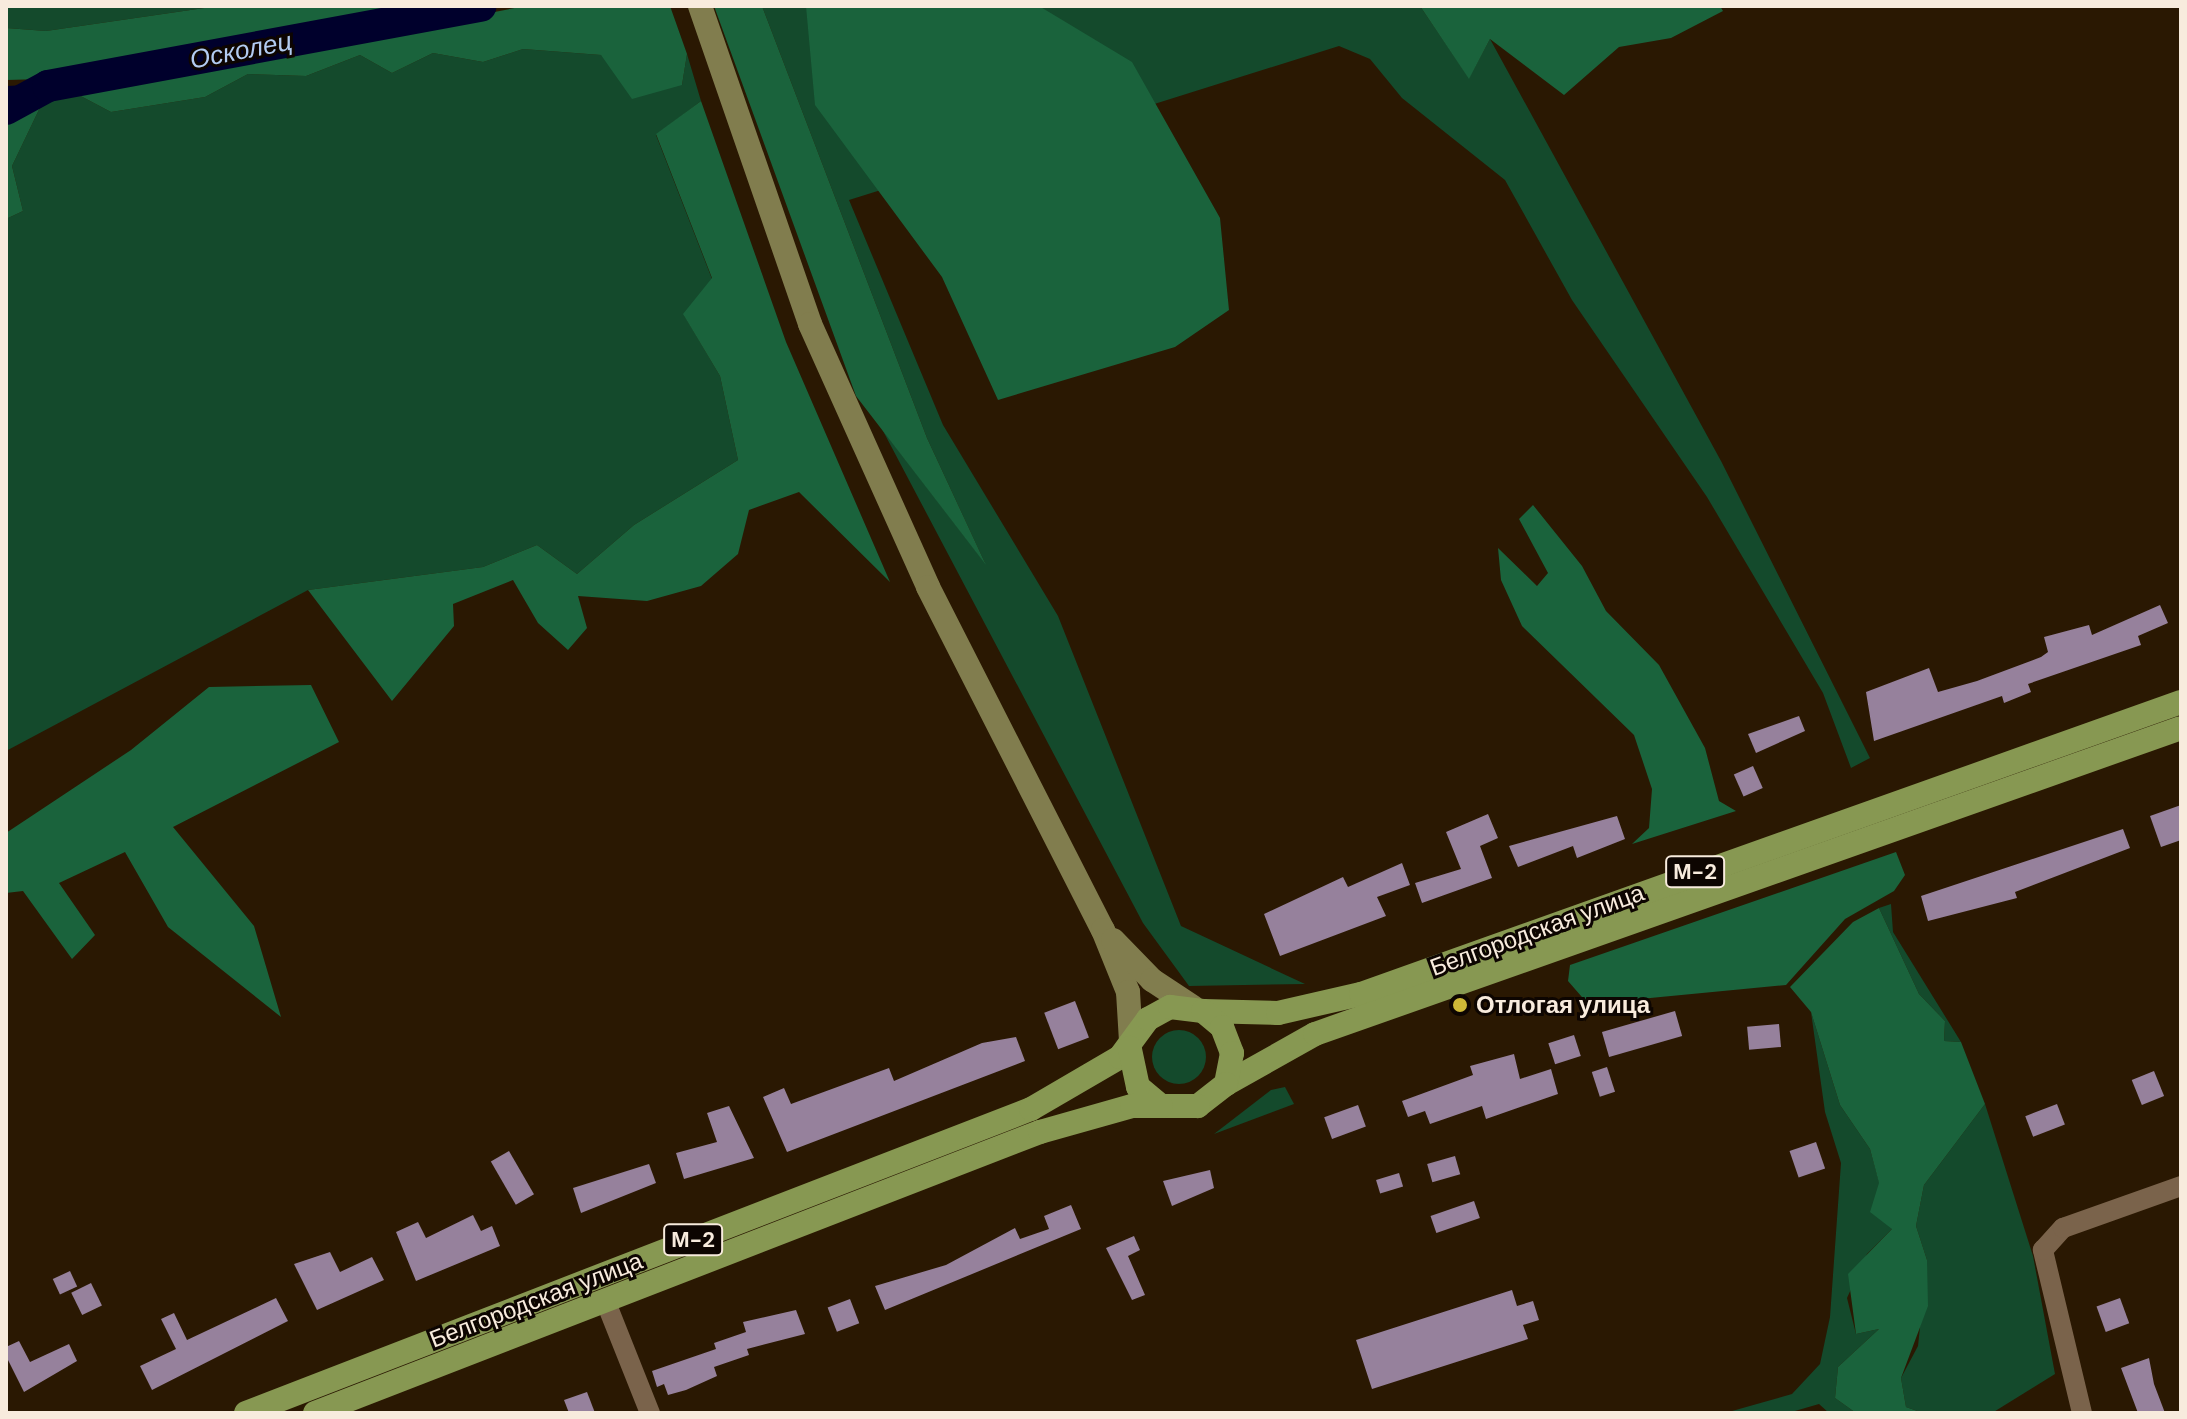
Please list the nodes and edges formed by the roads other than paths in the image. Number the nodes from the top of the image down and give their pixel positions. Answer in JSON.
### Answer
{"nodes":[{"id":1,"x":700,"y":6,"type":"edge"},
{"id":2,"x":2181,"y":702,"type":"edge"},
{"id":3,"x":2181,"y":728,"type":"edge"},
{"id":4,"x":1103,"y":930,"type":"junction"},
{"id":5,"x":1198,"y":1009,"type":"junction"},
{"id":6,"x":1130,"y":1044,"type":"junction"},
{"id":7,"x":1226,"y":1084,"type":"junction"},
{"id":8,"x":1161,"y":1106,"type":"junction"},
{"id":9,"x":2181,"y":1186,"type":"edge"},
{"id":10,"x":605,"y":1300,"type":"junction"},
{"id":11,"x":246,"y":1413,"type":"edge"},
{"id":12,"x":315,"y":1413,"type":"edge"},
{"id":13,"x":650,"y":1413,"type":"edge"},
{"id":14,"x":2082,"y":1413,"type":"edge"}],
"edges":[{"from":1,"to":4,"type":"main road"},
{"from":2,"to":5,"type":"main road","name":"Белгородская улица","number":"М-2"},
{"from":3,"to":7,"type":"main road","name":"Белгородская улица","number":"М-2"},
{"from":4,"to":5,"type":"main road"},
{"from":4,"to":6,"type":"main road"},
{"from":5,"to":6,"type":"main road","number":"М-2"},
{"from":5,"to":7,"type":"main road"},
{"from":6,"to":8,"type":"main road"},
{"from":6,"to":11,"type":"main road","name":"Белгородская улица","number":"М-2"},
{"from":7,"to":8,"type":"main road","number":"М-2"},
{"from":8,"to":10,"type":"main road","name":"Белгородская улица","number":"М-2"},
{"from":9,"to":14,"type":"street"},
{"from":10,"to":12,"type":"main road","name":"Белгородская улица","number":"М-2"},
{"from":10,"to":13,"type":"street"}]}
